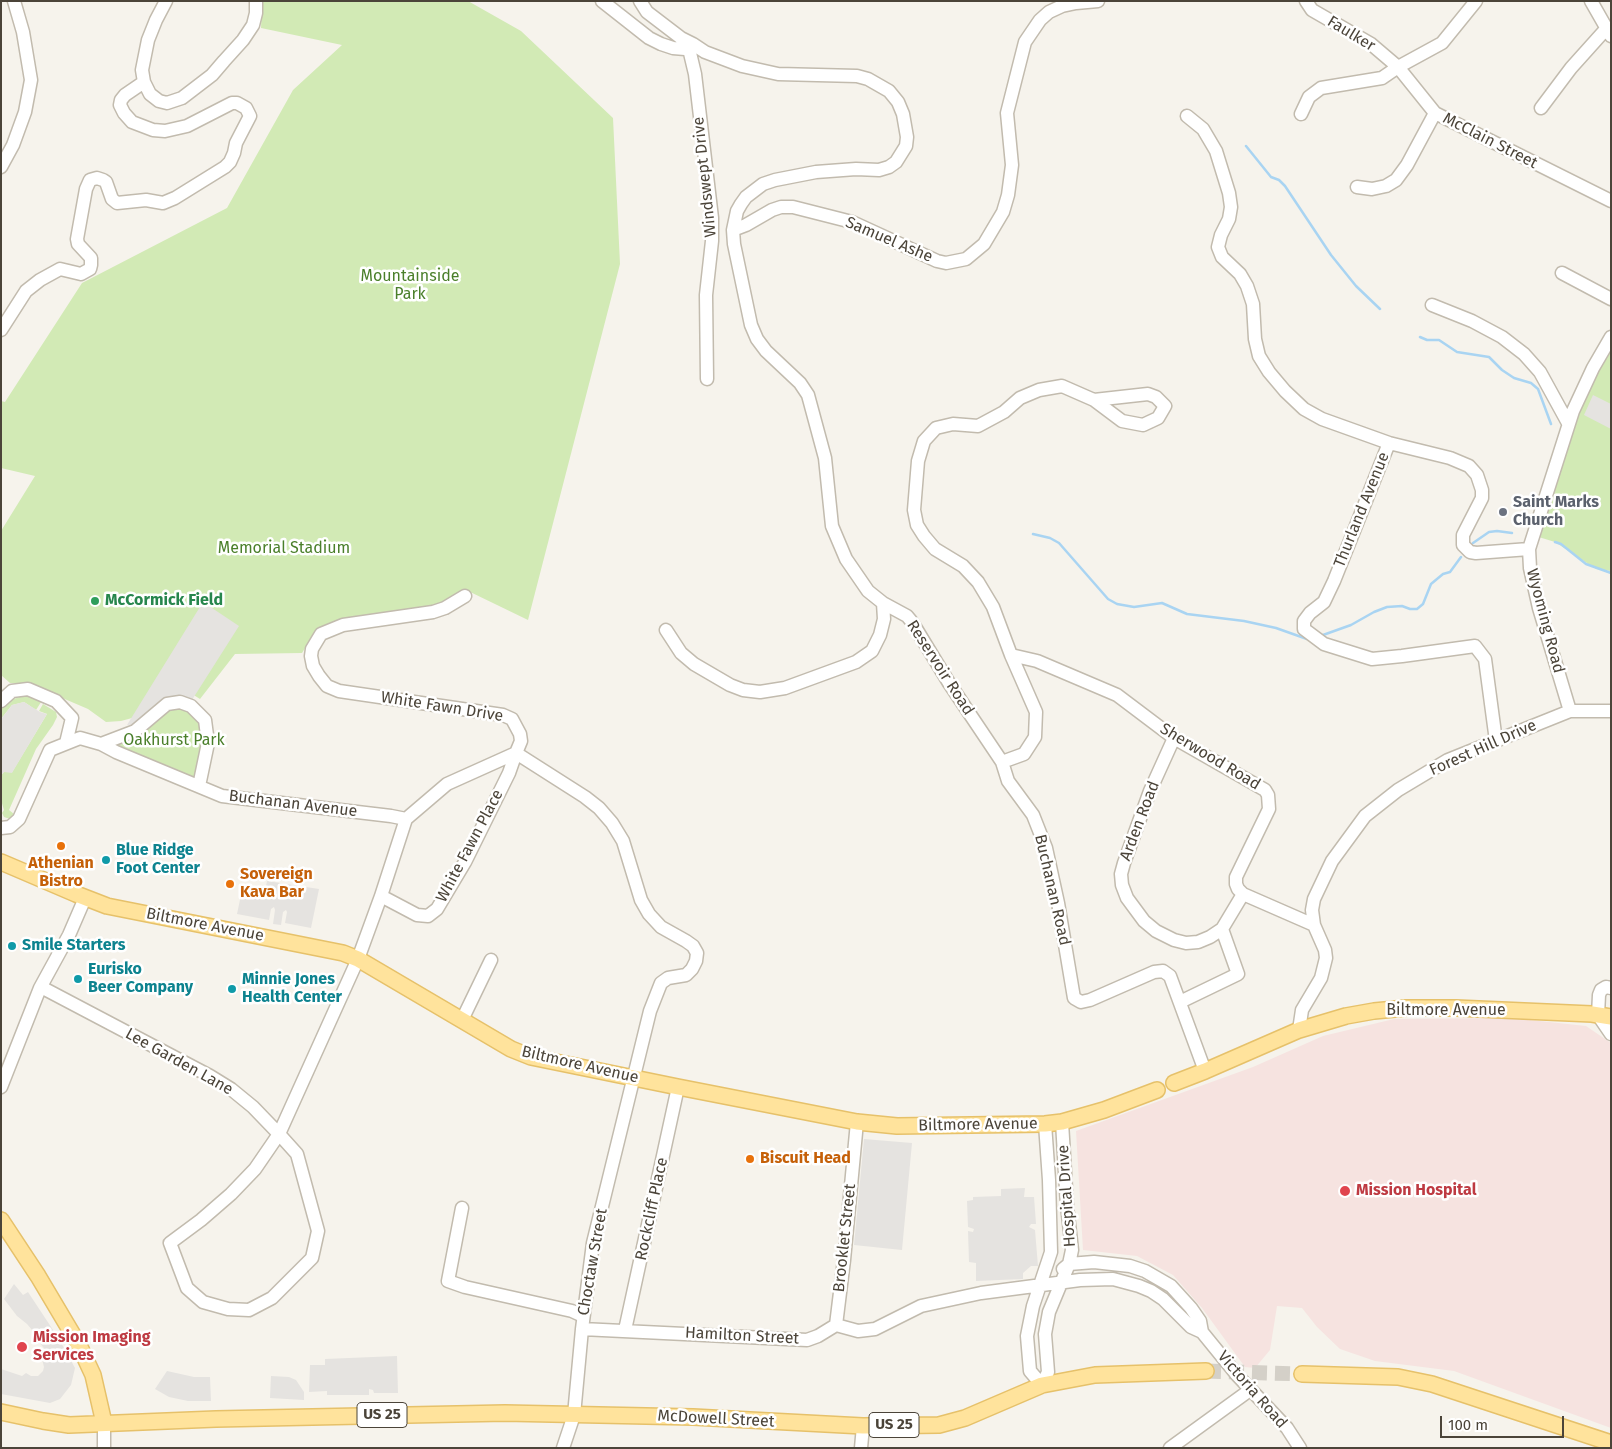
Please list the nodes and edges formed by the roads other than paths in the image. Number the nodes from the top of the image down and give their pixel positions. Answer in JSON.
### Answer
{"nodes":[{"id":1,"x":14,"y":1,"type":"edge"},
{"id":2,"x":166,"y":1,"type":"edge"},
{"id":3,"x":256,"y":1,"type":"edge"},
{"id":4,"x":602,"y":1,"type":"edge"},
{"id":5,"x":640,"y":1,"type":"edge"},
{"id":6,"x":1098,"y":1,"type":"edge"},
{"id":7,"x":1306,"y":1,"type":"edge"},
{"id":8,"x":1476,"y":1,"type":"edge"},
{"id":9,"x":1591,"y":1,"type":"edge"},
{"id":10,"x":1608,"y":32,"type":"edge"},
{"id":11,"x":693,"y":44,"type":"junction"},
{"id":12,"x":1398,"y":67,"type":"junction"},
{"id":13,"x":144,"y":82,"type":"junction"},
{"id":14,"x":1541,"y":108,"type":"dead end"},
{"id":15,"x":1301,"y":114,"type":"dead end"},
{"id":16,"x":1435,"y":114,"type":"junction"},
{"id":17,"x":1187,"y":116,"type":"dead end"},
{"id":18,"x":1,"y":167,"type":"edge"},
{"id":19,"x":1357,"y":187,"type":"dead end"},
{"id":20,"x":1611,"y":201,"type":"edge"},
{"id":21,"x":733,"y":230,"type":"junction"},
{"id":22,"x":1562,"y":273,"type":"dead end"},
{"id":23,"x":1611,"y":299,"type":"edge"},
{"id":24,"x":1432,"y":305,"type":"dead end"},
{"id":25,"x":1,"y":330,"type":"edge"},
{"id":26,"x":1611,"y":336,"type":"edge"},
{"id":27,"x":707,"y":379,"type":"dead end"},
{"id":28,"x":1094,"y":400,"type":"junction"},
{"id":29,"x":1568,"y":423,"type":"junction"},
{"id":30,"x":1389,"y":443,"type":"junction"},
{"id":31,"x":1528,"y":549,"type":"junction"},
{"id":32,"x":465,"y":596,"type":"dead end"},
{"id":33,"x":883,"y":603,"type":"junction"},
{"id":34,"x":666,"y":630,"type":"dead end"},
{"id":35,"x":1010,"y":655,"type":"junction"},
{"id":36,"x":1,"y":701,"type":"edge"},
{"id":37,"x":1570,"y":711,"type":"junction"},
{"id":38,"x":1611,"y":711,"type":"edge"},
{"id":39,"x":1174,"y":738,"type":"junction"},
{"id":40,"x":1496,"y":741,"type":"junction"},
{"id":41,"x":66,"y":743,"type":"junction"},
{"id":42,"x":101,"y":744,"type":"junction"},
{"id":43,"x":516,"y":753,"type":"junction"},
{"id":44,"x":1002,"y":762,"type":"junction"},
{"id":45,"x":199,"y":786,"type":"junction"},
{"id":46,"x":406,"y":819,"type":"junction"},
{"id":47,"x":1,"y":828,"type":"edge"},
{"id":48,"x":1,"y":862,"type":"edge"},
{"id":49,"x":1243,"y":894,"type":"junction"},
{"id":50,"x":381,"y":896,"type":"junction"},
{"id":51,"x":85,"y":898,"type":"junction"},
{"id":52,"x":1314,"y":925,"type":"junction"},
{"id":53,"x":1222,"y":929,"type":"junction"},
{"id":54,"x":358,"y":959,"type":"junction"},
{"id":55,"x":491,"y":960,"type":"dead end"},
{"id":56,"x":41,"y":987,"type":"junction"},
{"id":57,"x":1611,"y":988,"type":"edge"},
{"id":58,"x":1180,"y":1002,"type":"junction"},
{"id":59,"x":1605,"y":1016,"type":"edge"},
{"id":60,"x":462,"y":1020,"type":"junction"},
{"id":61,"x":1299,"y":1030,"type":"junction"},
{"id":62,"x":1611,"y":1034,"type":"edge"},
{"id":63,"x":1205,"y":1071,"type":"junction"},
{"id":64,"x":634,"y":1078,"type":"junction"},
{"id":65,"x":1174,"y":1083,"type":"dead end"},
{"id":66,"x":1,"y":1087,"type":"edge"},
{"id":67,"x":678,"y":1087,"type":"junction"},
{"id":68,"x":1157,"y":1090,"type":"dead end"},
{"id":69,"x":857,"y":1122,"type":"junction"},
{"id":70,"x":1062,"y":1122,"type":"junction"},
{"id":71,"x":1045,"y":1124,"type":"junction"},
{"id":72,"x":279,"y":1134,"type":"junction"},
{"id":73,"x":462,"y":1208,"type":"dead end"},
{"id":74,"x":1,"y":1220,"type":"edge"},
{"id":75,"x":1069,"y":1264,"type":"junction"},
{"id":76,"x":1061,"y":1282,"type":"junction"},
{"id":77,"x":1040,"y":1284,"type":"junction"},
{"id":78,"x":583,"y":1316,"type":"junction"},
{"id":79,"x":836,"y":1325,"type":"junction"},
{"id":80,"x":582,"y":1329,"type":"junction"},
{"id":81,"x":625,"y":1330,"type":"junction"},
{"id":82,"x":1202,"y":1332,"type":"junction"},
{"id":83,"x":1206,"y":1371,"type":"tunnel mouth"},
{"id":84,"x":1302,"y":1374,"type":"tunnel mouth"},
{"id":85,"x":1042,"y":1386,"type":"junction"},
{"id":86,"x":1250,"y":1390,"type":"junction"},
{"id":87,"x":1,"y":1412,"type":"edge"},
{"id":88,"x":574,"y":1415,"type":"junction"},
{"id":89,"x":104,"y":1423,"type":"junction"},
{"id":90,"x":862,"y":1426,"type":"junction"},
{"id":91,"x":1611,"y":1443,"type":"edge"},
{"id":92,"x":104,"y":1448,"type":"edge"},
{"id":93,"x":563,"y":1448,"type":"edge"},
{"id":94,"x":861,"y":1448,"type":"edge"},
{"id":95,"x":1170,"y":1448,"type":"edge"},
{"id":96,"x":1300,"y":1448,"type":"edge"}],
"edges":[{"from":1,"to":18,"type":"street"},
{"from":2,"to":13,"type":"street"},
{"from":3,"to":13,"type":"street"},
{"from":4,"to":11,"type":"street"},
{"from":5,"to":11,"type":"street"},
{"from":6,"to":21,"type":"street","name":"Samuel Ashe"},
{"from":7,"to":12,"type":"street","name":"Faulker"},
{"from":8,"to":12,"type":"street"},
{"from":9,"to":10,"type":"street"},
{"from":10,"to":14,"type":"street"},
{"from":11,"to":21,"type":"street","name":"Reservoir Road"},
{"from":11,"to":27,"type":"street","name":"Windswept Drive"},
{"from":12,"to":15,"type":"street"},
{"from":12,"to":16,"type":"street","name":"McClain Street"},
{"from":13,"to":25,"type":"street"},
{"from":16,"to":19,"type":"street"},
{"from":16,"to":20,"type":"street","name":"McClain Street"},
{"from":17,"to":30,"type":"street","name":"Thurland Avenue"},
{"from":21,"to":33,"type":"street","name":"Reservoir Road"},
{"from":22,"to":23,"type":"street"},
{"from":24,"to":29,"type":"street"},
{"from":26,"to":29,"type":"street","name":"Wyoming Road"},
{"from":28,"to":28,"type":"street"},
{"from":28,"to":35,"type":"street"},
{"from":29,"to":31,"type":"street","name":"Wyoming Road"},
{"from":30,"to":31,"type":"street"},
{"from":30,"to":40,"type":"street","name":"Thurland Avenue"},
{"from":31,"to":37,"type":"street","name":"Wyoming Road"},
{"from":32,"to":43,"type":"street","name":"White Fawn Drive"},
{"from":33,"to":34,"type":"street"},
{"from":33,"to":44,"type":"street","name":"Reservoir Road"},
{"from":35,"to":39,"type":"street","name":"Sherwood Road"},
{"from":35,"to":44,"type":"street"},
{"from":36,"to":41,"type":"street"},
{"from":37,"to":38,"type":"street","name":"Forest Hill Drive"},
{"from":37,"to":40,"type":"street","name":"Forest Hill Drive"},
{"from":39,"to":49,"type":"street","name":"Sherwood Road"},
{"from":39,"to":53,"type":"street","name":"Arden Road"},
{"from":40,"to":52,"type":"street","name":"Forest Hill Drive"},
{"from":41,"to":42,"type":"street","name":"Buchanan Avenue"},
{"from":41,"to":47,"type":"street"},
{"from":42,"to":45,"type":"street","name":"Buchanan Avenue"},
{"from":42,"to":45,"type":"street"},
{"from":43,"to":46,"type":"street"},
{"from":43,"to":50,"type":"street","name":"White Fawn Place"},
{"from":43,"to":64,"type":"street","name":"Choctaw Street"},
{"from":44,"to":58,"type":"street","name":"Buchanan Road"},
{"from":45,"to":46,"type":"street","name":"Buchanan Avenue"},
{"from":46,"to":50,"type":"street"},
{"from":48,"to":51,"type":"main road","name":"Biltmore Avenue"},
{"from":49,"to":52,"type":"street"},
{"from":49,"to":53,"type":"street"},
{"from":50,"to":54,"type":"street"},
{"from":51,"to":54,"type":"main road","name":"Biltmore Avenue"},
{"from":51,"to":56,"type":"street"},
{"from":52,"to":61,"type":"street","name":"Forest Hill Drive"},
{"from":53,"to":58,"type":"street"},
{"from":54,"to":60,"type":"main road","name":"Biltmore Avenue"},
{"from":54,"to":72,"type":"street"},
{"from":55,"to":60,"type":"street"},
{"from":56,"to":66,"type":"street"},
{"from":56,"to":72,"type":"street","name":"Lee Garden Lane"},
{"from":57,"to":59,"type":"street"},
{"from":58,"to":63,"type":"street"},
{"from":59,"to":61,"type":"main road","name":"Biltmore Avenue"},
{"from":59,"to":62,"type":"street"},
{"from":60,"to":64,"type":"main road","name":"Biltmore Avenue"},
{"from":61,"to":63,"type":"main road","name":"Biltmore Avenue"},
{"from":63,"to":65,"type":"main road","name":"Biltmore Avenue"},
{"from":64,"to":67,"type":"main road","name":"Biltmore Avenue"},
{"from":64,"to":78,"type":"street","name":"Choctaw Street"},
{"from":67,"to":69,"type":"main road","name":"Biltmore Avenue"},
{"from":67,"to":81,"type":"street","name":"Rockcliff Place"},
{"from":68,"to":70,"type":"main road","name":"Biltmore Avenue"},
{"from":69,"to":71,"type":"main road","name":"Biltmore Avenue"},
{"from":69,"to":79,"type":"street","name":"Brooklet Street"},
{"from":70,"to":71,"type":"main road","name":"Biltmore Avenue"},
{"from":70,"to":75,"type":"street","name":"Hospital Drive"},
{"from":71,"to":77,"type":"street","name":"Hospital Drive"},
{"from":72,"to":72,"type":"street","name":"Lee Garden Lane"},
{"from":73,"to":78,"type":"street"},
{"from":74,"to":89,"type":"main road"},
{"from":75,"to":76,"type":"street","name":"Hospital Drive"},
{"from":75,"to":77,"type":"street"},
{"from":75,"to":82,"type":"street","name":"Victoria Road"},
{"from":76,"to":77,"type":"street","name":"Victoria Road"},
{"from":76,"to":82,"type":"street","name":"Victoria Road"},
{"from":76,"to":85,"type":"street","name":"Hospital Drive"},
{"from":77,"to":79,"type":"street"},
{"from":77,"to":85,"type":"street","name":"Hospital Drive"},
{"from":78,"to":80,"type":"street","name":"Choctaw Street"},
{"from":79,"to":81,"type":"street","name":"Hamilton Street"},
{"from":80,"to":81,"type":"street","name":"Hamilton Street"},
{"from":80,"to":88,"type":"street","name":"Choctaw Street"},
{"from":82,"to":86,"type":"street","name":"Victoria Road"},
{"from":83,"to":85,"type":"main road","name":"McDowell Street","number":"US 25"},
{"from":84,"to":91,"type":"main road"},
{"from":85,"to":90,"type":"main road","name":"McDowell Street","number":"US 25"},
{"from":86,"to":95,"type":"street"},
{"from":86,"to":96,"type":"street","name":"Victoria Road"},
{"from":87,"to":89,"type":"main road"},
{"from":88,"to":89,"type":"main road","name":"McDowell Street","number":"US 25"},
{"from":88,"to":90,"type":"main road","name":"McDowell Street","number":"US 25"},
{"from":88,"to":93,"type":"street","name":"Choctaw Street"},
{"from":89,"to":92,"type":"street"},
{"from":90,"to":94,"type":"street"}]}
